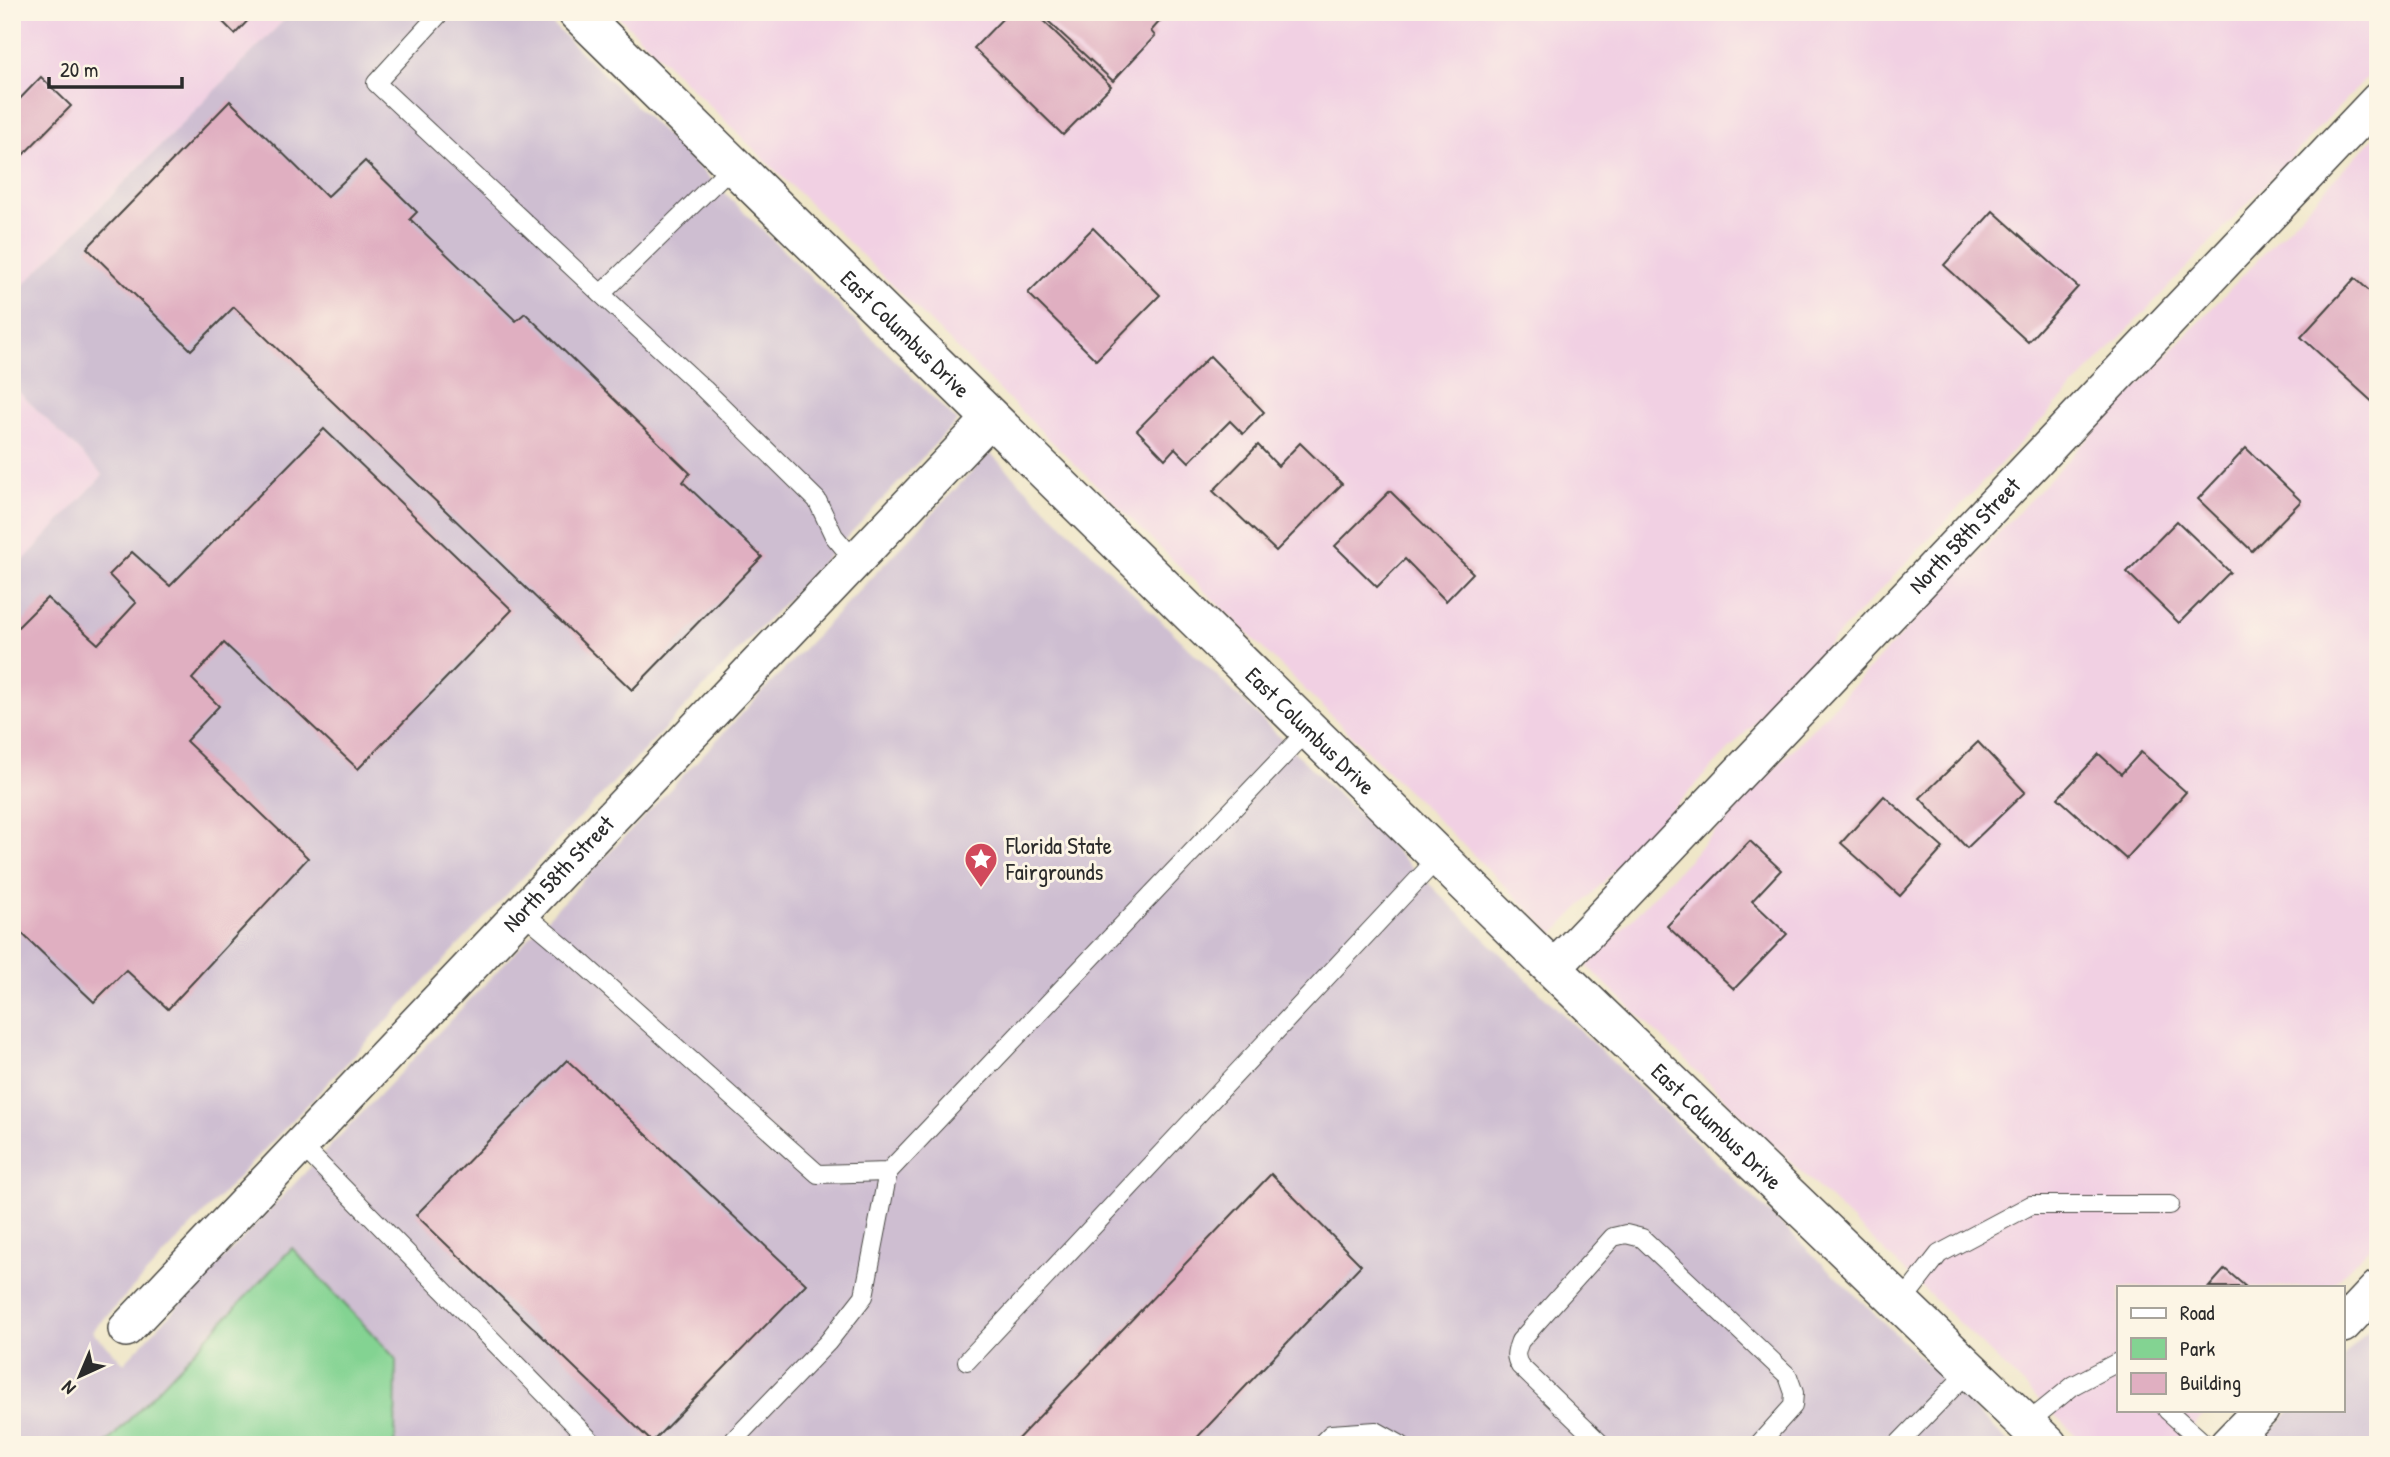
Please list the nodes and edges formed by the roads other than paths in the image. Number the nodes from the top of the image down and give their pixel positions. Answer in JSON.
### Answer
{"nodes":[{"id":1,"x":441,"y":12,"type":"edge"},
{"id":2,"x":577,"y":12,"type":"edge"},
{"id":3,"x":2378,"y":100,"type":"edge"},
{"id":4,"x":733,"y":165,"type":"junction"},
{"id":5,"x":601,"y":294,"type":"junction"},
{"id":6,"x":991,"y":418,"type":"junction"},
{"id":7,"x":855,"y":561,"type":"junction"},
{"id":8,"x":1308,"y":730,"type":"junction"},
{"id":9,"x":1439,"y":857,"type":"junction"},
{"id":10,"x":522,"y":912,"type":"junction"},
{"id":11,"x":1553,"y":969,"type":"junction"},
{"id":12,"x":301,"y":1144,"type":"junction"},
{"id":13,"x":888,"y":1172,"type":"junction"},
{"id":14,"x":2171,"y":1205,"type":"dead end"},
{"id":15,"x":2378,"y":1288,"type":"edge"},
{"id":16,"x":1901,"y":1303,"type":"junction"},
{"id":17,"x":2344,"y":1324,"type":"edge"},
{"id":18,"x":125,"y":1329,"type":"dead end"},
{"id":19,"x":967,"y":1362,"type":"dead end"},
{"id":20,"x":2117,"y":1364,"type":"edge"},
{"id":21,"x":1970,"y":1370,"type":"junction"},
{"id":22,"x":2169,"y":1412,"type":"edge"},
{"id":23,"x":2259,"y":1412,"type":"edge"},
{"id":24,"x":2037,"y":1434,"type":"edge"},
{"id":25,"x":595,"y":1445,"type":"edge"},
{"id":26,"x":729,"y":1445,"type":"edge"},
{"id":27,"x":1320,"y":1445,"type":"edge"},
{"id":28,"x":1401,"y":1445,"type":"edge"},
{"id":29,"x":1602,"y":1445,"type":"edge"},
{"id":30,"x":1758,"y":1445,"type":"edge"},
{"id":31,"x":1896,"y":1445,"type":"edge"},
{"id":32,"x":2206,"y":1445,"type":"edge"},
{"id":33,"x":2227,"y":1445,"type":"edge"}],
"edges":[{"from":1,"to":5,"type":"lane"},
{"from":2,"to":4,"type":"main road","name":"East Columbus Drive"},
{"from":3,"to":11,"type":"street","name":"North 58th Street"},
{"from":4,"to":5,"type":"lane"},
{"from":4,"to":6,"type":"main road","name":"East Columbus Drive"},
{"from":5,"to":7,"type":"lane"},
{"from":6,"to":7,"type":"street","name":"North 58th Street"},
{"from":6,"to":8,"type":"main road","name":"East Columbus Drive"},
{"from":7,"to":10,"type":"street","name":"North 58th Street"},
{"from":8,"to":9,"type":"main road","name":"East Columbus Drive"},
{"from":8,"to":13,"type":"lane"},
{"from":9,"to":11,"type":"main road","name":"East Columbus Drive"},
{"from":9,"to":19,"type":"lane"},
{"from":10,"to":12,"type":"street","name":"North 58th Street"},
{"from":10,"to":13,"type":"lane"},
{"from":11,"to":16,"type":"main road","name":"East Columbus Drive"},
{"from":12,"to":18,"type":"street","name":"North 58th Street"},
{"from":12,"to":25,"type":"lane"},
{"from":13,"to":26,"type":"lane"},
{"from":14,"to":16,"type":"lane"},
{"from":15,"to":17,"type":"street"},
{"from":16,"to":21,"type":"main road","name":"East Columbus Drive"},
{"from":20,"to":24,"type":"lane"},
{"from":21,"to":24,"type":"main road","name":"East Columbus Drive"},
{"from":21,"to":31,"type":"lane"},
{"from":22,"to":32,"type":"lane"},
{"from":23,"to":33,"type":"street"},
{"from":27,"to":28,"type":"lane"},
{"from":29,"to":30,"type":"lane"}]}
